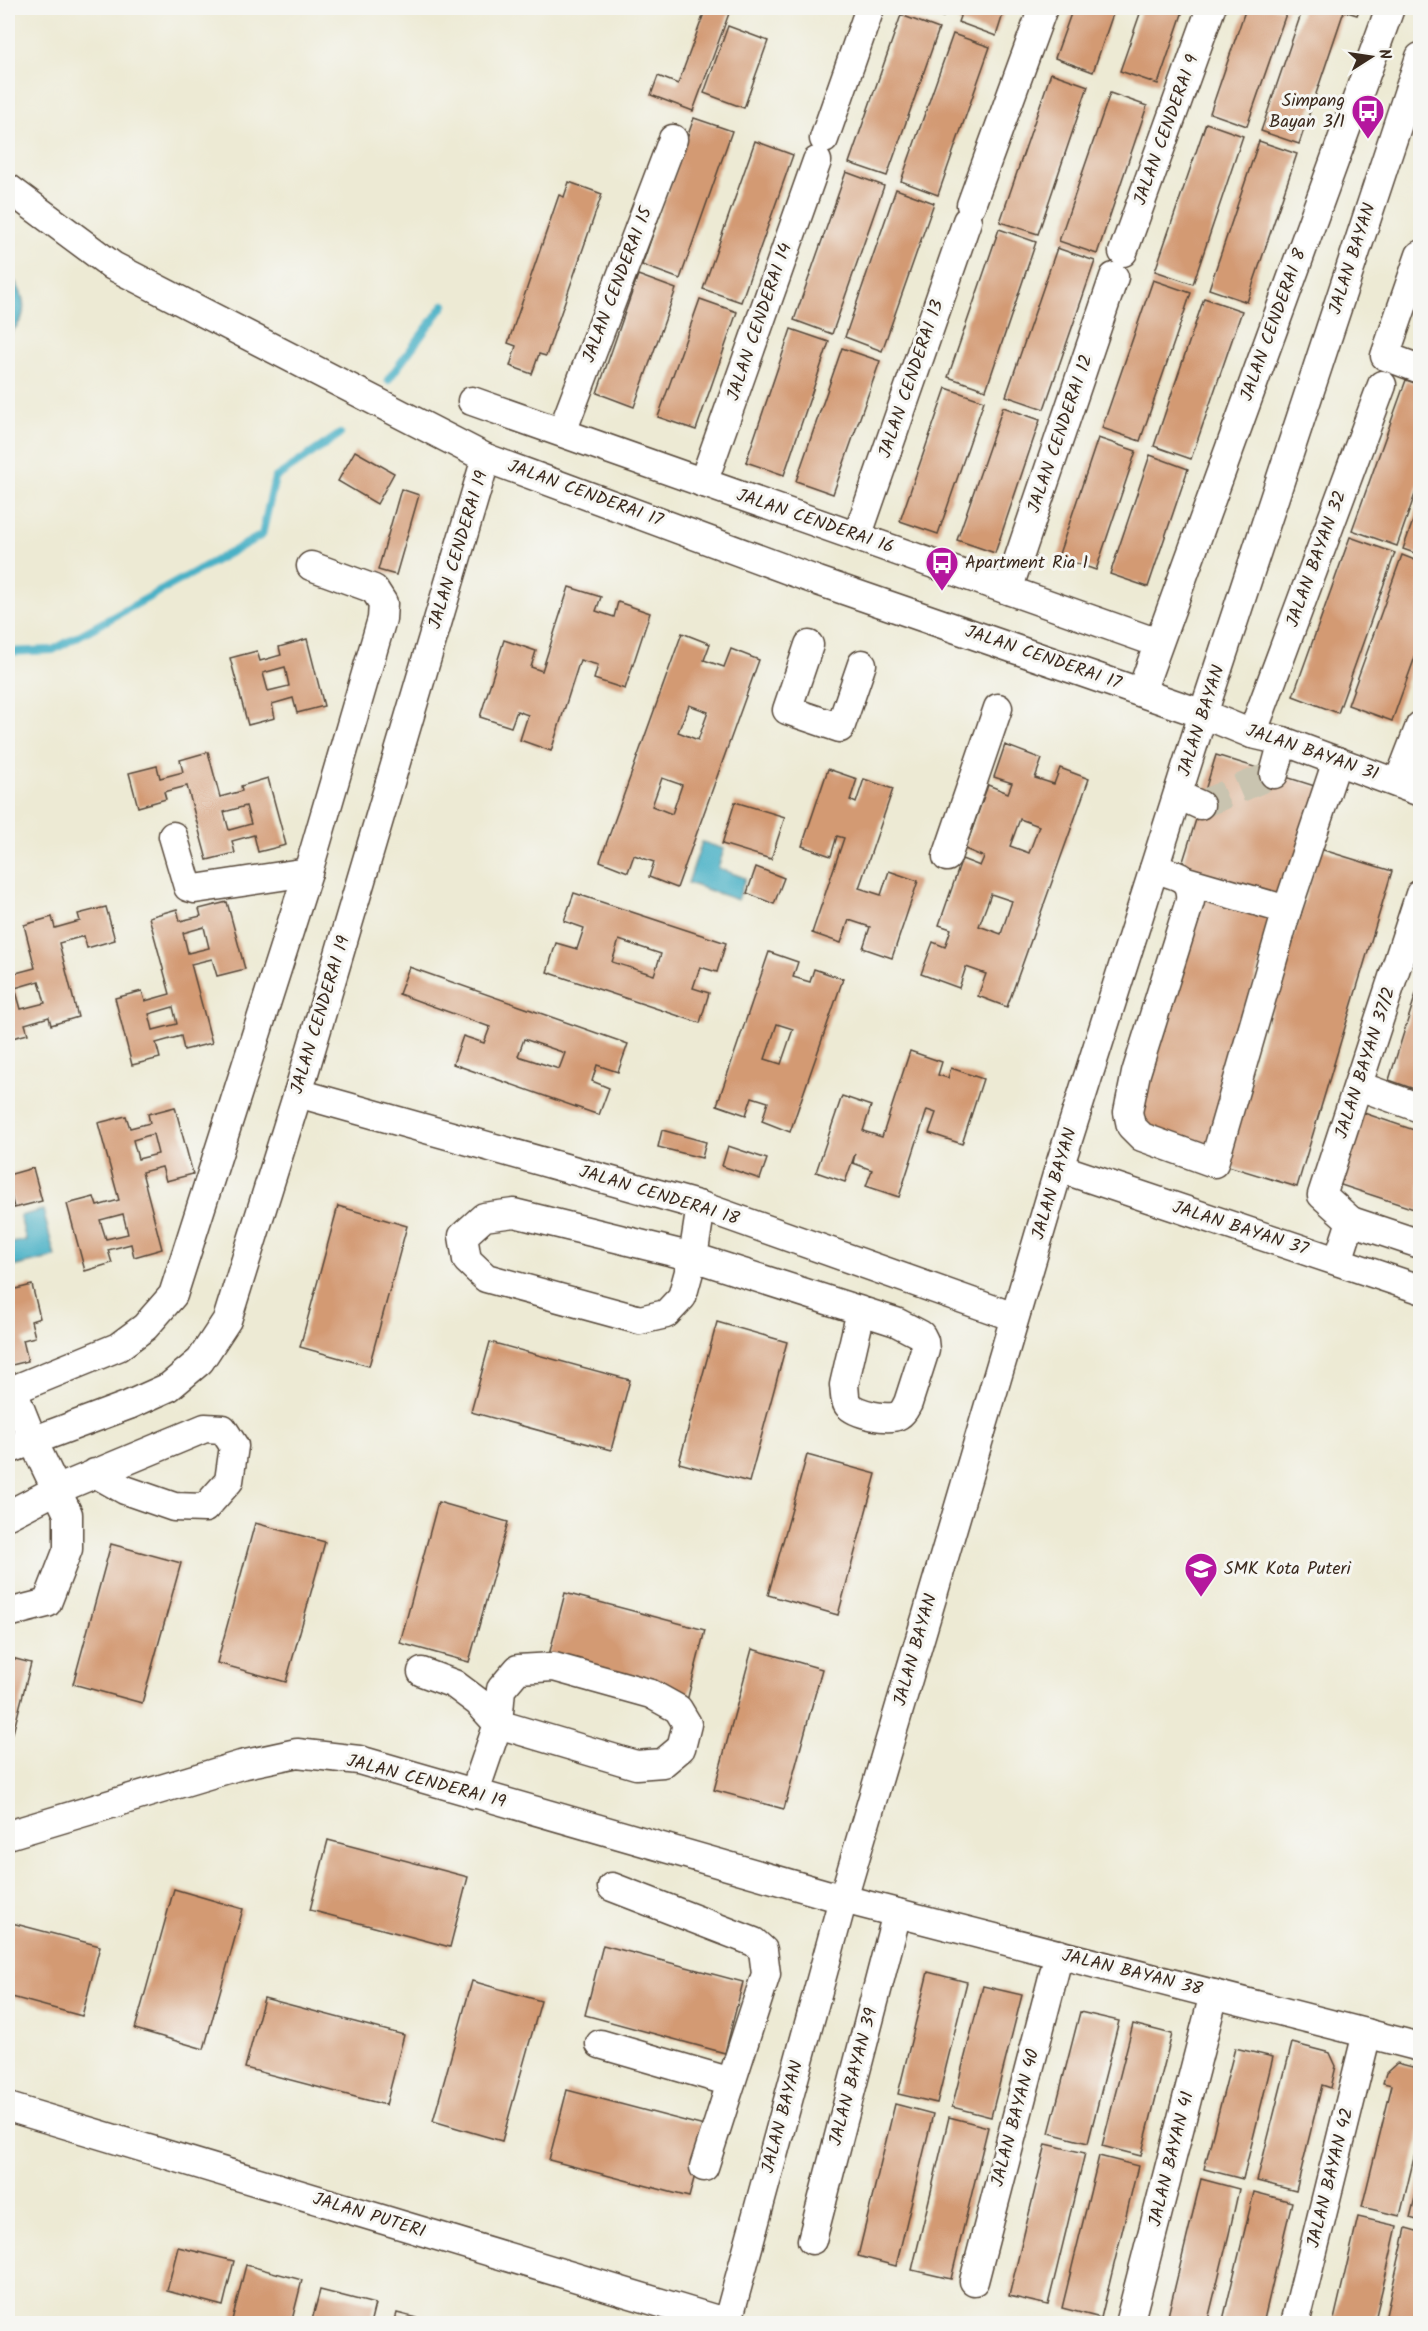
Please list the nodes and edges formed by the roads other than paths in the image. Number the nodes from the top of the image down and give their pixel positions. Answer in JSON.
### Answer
{"nodes":[{"id":1,"x":870,"y":8,"type":"edge"},
{"id":2,"x":1042,"y":8,"type":"edge"},
{"id":3,"x":1211,"y":8,"type":"edge"},
{"id":4,"x":1390,"y":8,"type":"edge"},
{"id":5,"x":1420,"y":57,"type":"edge"},
{"id":6,"x":1410,"y":119,"type":"edge"},
{"id":7,"x":673,"y":139,"type":"dead end"},
{"id":8,"x":8,"y":188,"type":"edge"},
{"id":9,"x":1420,"y":255,"type":"edge"},
{"id":10,"x":1119,"y":265,"type":"joint"},
{"id":11,"x":1420,"y":369,"type":"edge"},
{"id":12,"x":1382,"y":384,"type":"dead end"},
{"id":13,"x":472,"y":401,"type":"dead end"},
{"id":14,"x":562,"y":432,"type":"junction"},
{"id":15,"x":486,"y":458,"type":"junction"},
{"id":16,"x":704,"y":483,"type":"junction"},
{"id":17,"x":857,"y":537,"type":"junction"},
{"id":18,"x":311,"y":566,"type":"dead end"},
{"id":19,"x":1008,"y":590,"type":"junction"},
{"id":20,"x":1158,"y":643,"type":"junction"},
{"id":21,"x":809,"y":645,"type":"dead end"},
{"id":22,"x":862,"y":664,"type":"dead end"},
{"id":23,"x":1141,"y":692,"type":"junction"},
{"id":24,"x":998,"y":708,"type":"dead end"},
{"id":25,"x":1203,"y":714,"type":"junction"},
{"id":26,"x":1420,"y":726,"type":"edge"},
{"id":27,"x":1252,"y":734,"type":"junction"},
{"id":28,"x":1282,"y":741,"type":"junction"},
{"id":29,"x":1337,"y":761,"type":"junction"},
{"id":30,"x":1274,"y":774,"type":"dead end"},
{"id":31,"x":1409,"y":787,"type":"edge"},
{"id":32,"x":173,"y":836,"type":"dead end"},
{"id":33,"x":947,"y":857,"type":"dead end"},
{"id":34,"x":1154,"y":869,"type":"junction"},
{"id":35,"x":308,"y":872,"type":"junction"},
{"id":36,"x":1186,"y":880,"type":"junction"},
{"id":37,"x":1420,"y":894,"type":"edge"},
{"id":38,"x":1287,"y":910,"type":"junction"},
{"id":39,"x":1359,"y":1086,"type":"junction"},
{"id":40,"x":298,"y":1093,"type":"junction"},
{"id":41,"x":1420,"y":1108,"type":"edge"},
{"id":42,"x":1059,"y":1168,"type":"junction"},
{"id":43,"x":701,"y":1206,"type":"junction"},
{"id":44,"x":1351,"y":1221,"type":"junction"},
{"id":45,"x":1420,"y":1244,"type":"edge"},
{"id":46,"x":693,"y":1257,"type":"junction"},
{"id":47,"x":1338,"y":1262,"type":"junction"},
{"id":48,"x":1420,"y":1289,"type":"edge"},
{"id":49,"x":861,"y":1311,"type":"dead end"},
{"id":50,"x":1014,"y":1317,"type":"junction"},
{"id":51,"x":10,"y":1391,"type":"edge"},
{"id":52,"x":20,"y":1445,"type":"edge"},
{"id":53,"x":95,"y":1473,"type":"dead end"},
{"id":54,"x":56,"y":1490,"type":"junction"},
{"id":55,"x":8,"y":1515,"type":"edge"},
{"id":56,"x":8,"y":1613,"type":"edge"},
{"id":57,"x":422,"y":1672,"type":"dead end"},
{"id":58,"x":498,"y":1724,"type":"junction"},
{"id":59,"x":474,"y":1794,"type":"junction"},
{"id":60,"x":8,"y":1835,"type":"edge"},
{"id":61,"x":612,"y":1887,"type":"dead end"},
{"id":62,"x":843,"y":1899,"type":"junction"},
{"id":63,"x":897,"y":1913,"type":"junction"},
{"id":64,"x":1059,"y":1954,"type":"junction"},
{"id":65,"x":1214,"y":1994,"type":"junction"},
{"id":66,"x":1367,"y":2033,"type":"junction"},
{"id":67,"x":600,"y":2044,"type":"dead end"},
{"id":68,"x":1420,"y":2047,"type":"edge"},
{"id":69,"x":731,"y":2082,"type":"junction"},
{"id":70,"x":8,"y":2108,"type":"edge"},
{"id":71,"x":704,"y":2167,"type":"dead end"},
{"id":72,"x":812,"y":2240,"type":"dead end"},
{"id":73,"x":974,"y":2281,"type":"dead end"},
{"id":74,"x":729,"y":2323,"type":"edge"},
{"id":75,"x":1129,"y":2324,"type":"edge"},
{"id":76,"x":1295,"y":2324,"type":"edge"}],
"edges":[{"from":1,"to":16,"type":"street","name":"JALAN CENDERAI 14"},
{"from":2,"to":17,"type":"street","name":"JALAN CENDERAI 13"},
{"from":3,"to":10,"type":"street","name":"JALAN CENDERAI 9"},
{"from":4,"to":20,"type":"street","name":"JALAN CENDERAI 8"},
{"from":5,"to":6,"type":"street","name":"JALAN BAYAN"},
{"from":6,"to":25,"type":"street","name":"JALAN BAYAN"},
{"from":7,"to":14,"type":"street","name":"JALAN CENDERAI 15"},
{"from":8,"to":15,"type":"street","name":"JALAN CENDERAI 17"},
{"from":9,"to":11,"type":"street"},
{"from":10,"to":19,"type":"street","name":"JALAN CENDERAI 12"},
{"from":12,"to":27,"type":"street","name":"JALAN BAYAN 32"},
{"from":13,"to":14,"type":"street","name":"JALAN CENDERAI 16"},
{"from":14,"to":16,"type":"street","name":"JALAN CENDERAI 16"},
{"from":15,"to":23,"type":"street","name":"JALAN CENDERAI 17"},
{"from":15,"to":40,"type":"street","name":"JALAN CENDERAI 19"},
{"from":16,"to":17,"type":"street","name":"JALAN CENDERAI 16"},
{"from":17,"to":19,"type":"street","name":"JALAN CENDERAI 16"},
{"from":18,"to":35,"type":"street"},
{"from":19,"to":20,"type":"street","name":"JALAN CENDERAI 16"},
{"from":20,"to":23,"type":"street","name":"JALAN CENDERAI 8"},
{"from":21,"to":22,"type":"street"},
{"from":23,"to":25,"type":"street","name":"JALAN CENDERAI 17"},
{"from":24,"to":33,"type":"street"},
{"from":25,"to":27,"type":"street","name":"JALAN BAYAN 31"},
{"from":25,"to":34,"type":"street","name":"JALAN BAYAN"},
{"from":26,"to":31,"type":"street"},
{"from":27,"to":28,"type":"street","name":"JALAN BAYAN 31"},
{"from":28,"to":29,"type":"street","name":"JALAN BAYAN 31"},
{"from":28,"to":30,"type":"street"},
{"from":29,"to":31,"type":"street","name":"JALAN BAYAN 31"},
{"from":29,"to":38,"type":"street"},
{"from":32,"to":35,"type":"street"},
{"from":34,"to":36,"type":"street"},
{"from":34,"to":42,"type":"street","name":"JALAN BAYAN"},
{"from":35,"to":51,"type":"street"},
{"from":36,"to":38,"type":"street"},
{"from":36,"to":38,"type":"street"},
{"from":37,"to":39,"type":"street","name":"JALAN BAYAN 37/2"},
{"from":39,"to":41,"type":"street"},
{"from":39,"to":44,"type":"street","name":"JALAN BAYAN 37/2"},
{"from":40,"to":43,"type":"street","name":"JALAN CENDERAI 18"},
{"from":40,"to":52,"type":"street","name":"JALAN CENDERAI 19"},
{"from":42,"to":47,"type":"street","name":"JALAN BAYAN 37"},
{"from":42,"to":50,"type":"street","name":"JALAN BAYAN"},
{"from":43,"to":46,"type":"street"},
{"from":43,"to":50,"type":"street","name":"JALAN CENDERAI 18"},
{"from":44,"to":45,"type":"street"},
{"from":44,"to":47,"type":"street"},
{"from":46,"to":46,"type":"street"},
{"from":46,"to":49,"type":"street"},
{"from":47,"to":48,"type":"street","name":"JALAN BAYAN 37"},
{"from":50,"to":62,"type":"street","name":"JALAN BAYAN"},
{"from":51,"to":52,"type":"street"},
{"from":52,"to":54,"type":"street"},
{"from":53,"to":54,"type":"street"},
{"from":54,"to":55,"type":"street"},
{"from":54,"to":56,"type":"street"},
{"from":57,"to":58,"type":"street"},
{"from":58,"to":58,"type":"street"},
{"from":58,"to":59,"type":"street"},
{"from":59,"to":60,"type":"street","name":"JALAN CENDERAI 19"},
{"from":59,"to":62,"type":"street","name":"JALAN CENDERAI 19"},
{"from":61,"to":69,"type":"street"},
{"from":62,"to":63,"type":"street","name":"JALAN BAYAN 38"},
{"from":62,"to":74,"type":"street","name":"JALAN BAYAN"},
{"from":63,"to":64,"type":"street","name":"JALAN BAYAN 38"},
{"from":63,"to":72,"type":"street","name":"JALAN BAYAN 39"},
{"from":64,"to":65,"type":"street","name":"JALAN BAYAN 38"},
{"from":64,"to":73,"type":"street","name":"JALAN BAYAN 40"},
{"from":65,"to":66,"type":"street","name":"JALAN BAYAN 38"},
{"from":65,"to":75,"type":"street","name":"JALAN BAYAN 41"},
{"from":66,"to":68,"type":"street","name":"JALAN BAYAN 38"},
{"from":66,"to":76,"type":"street","name":"JALAN BAYAN 42"},
{"from":67,"to":69,"type":"street"},
{"from":69,"to":71,"type":"street"},
{"from":70,"to":74,"type":"street","name":"JALAN PUTERI"}]}
